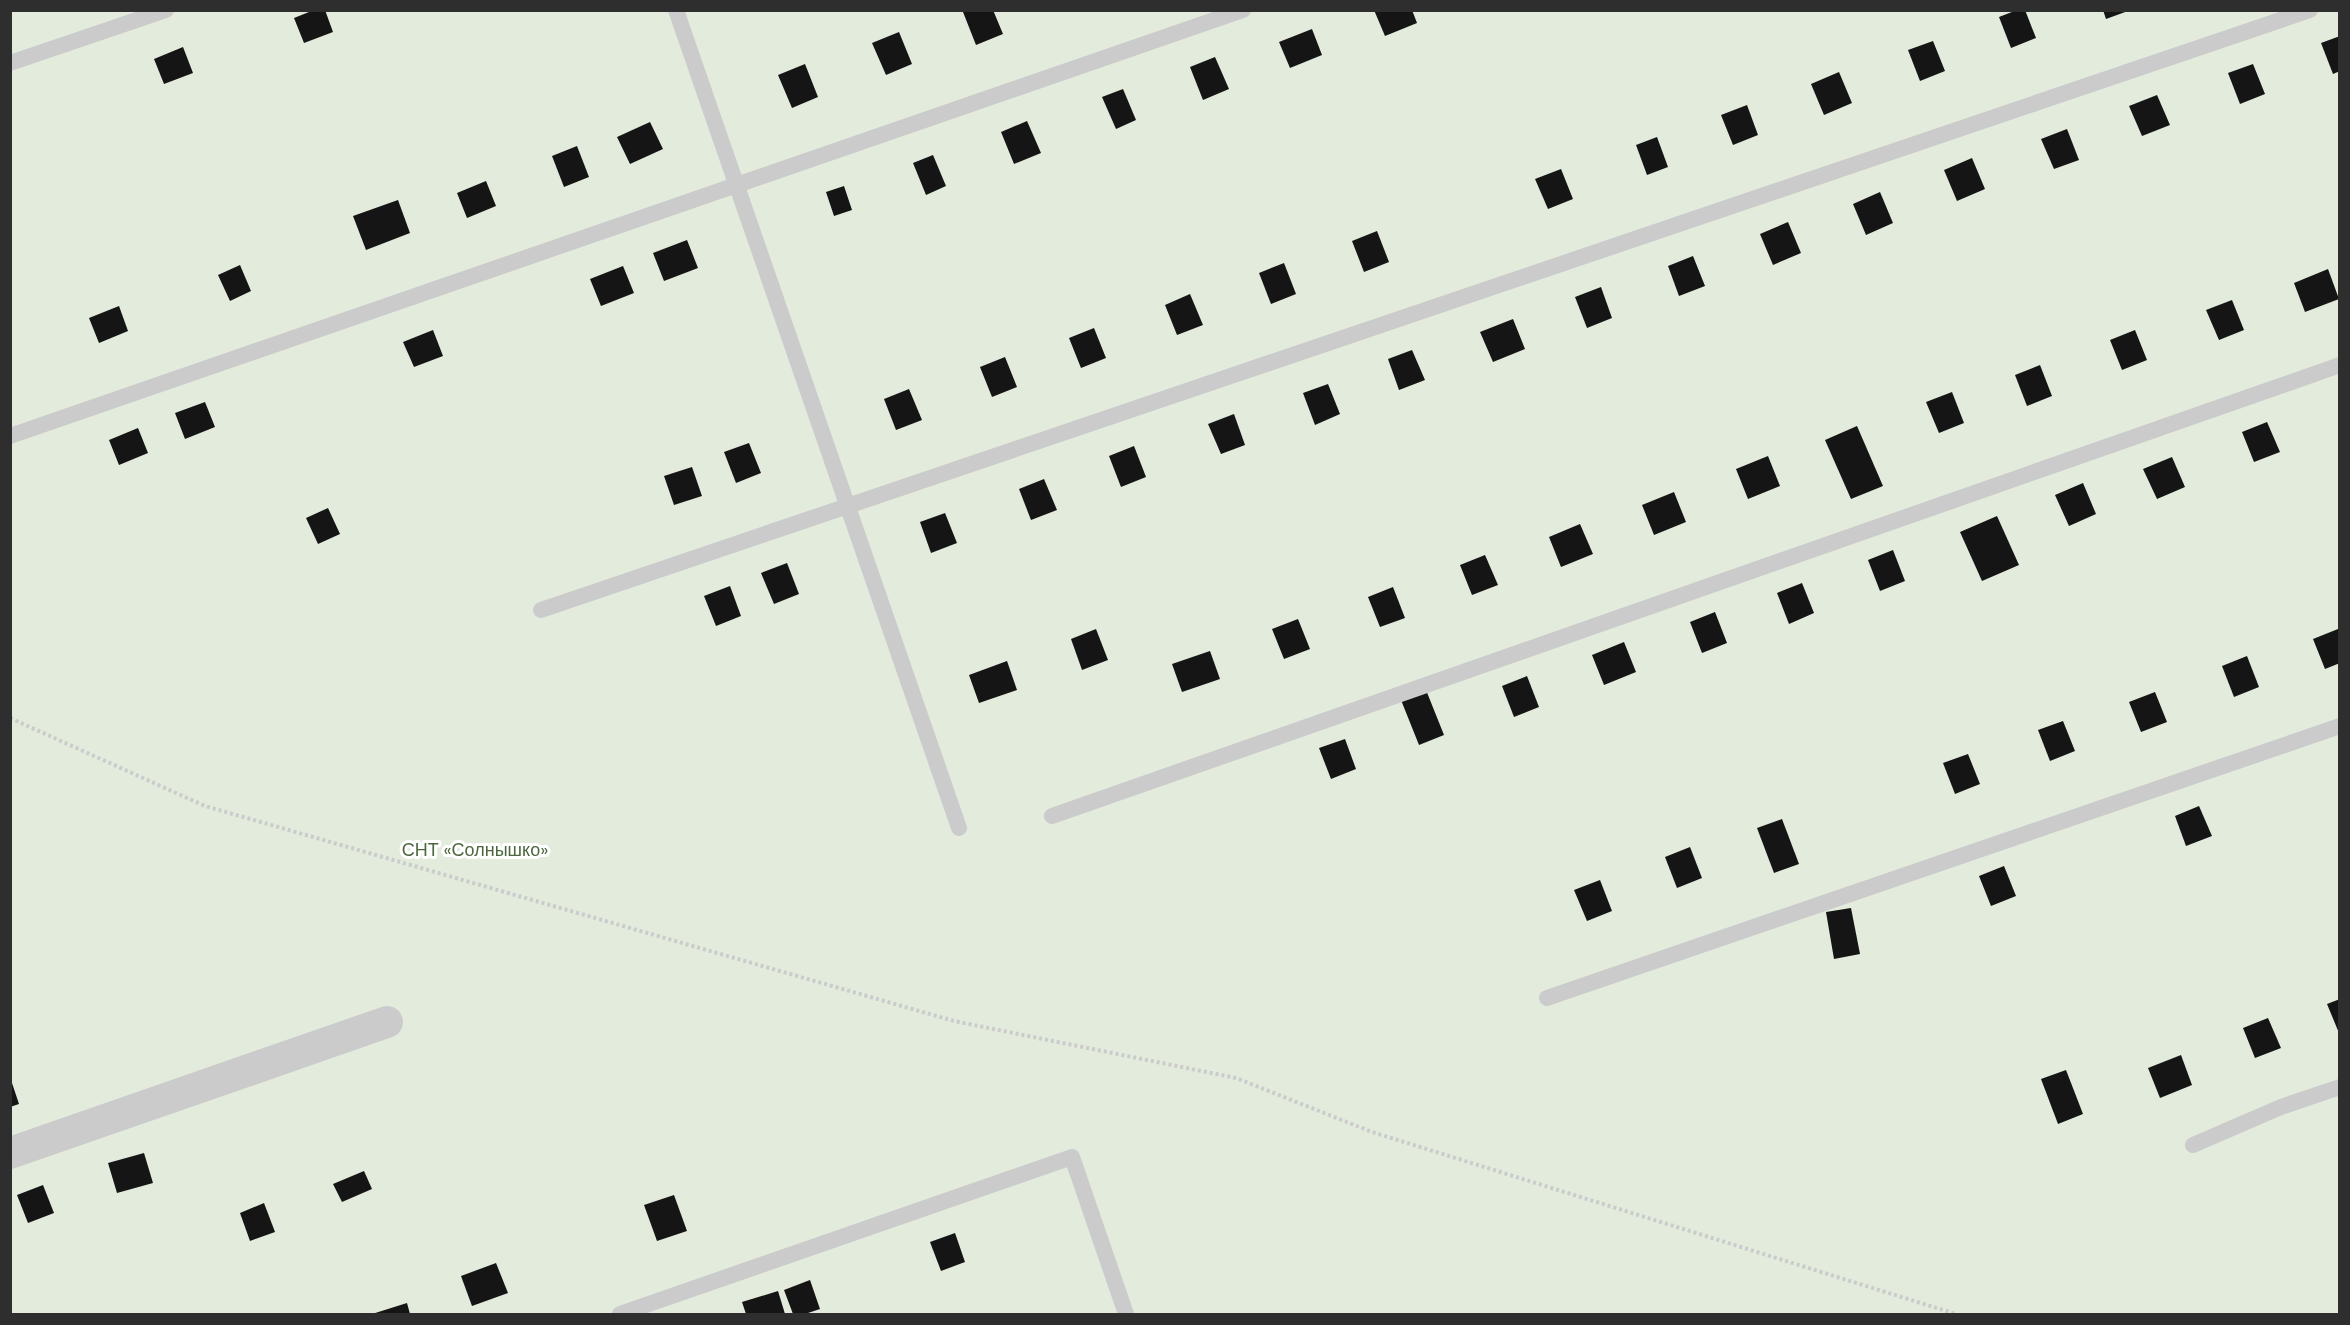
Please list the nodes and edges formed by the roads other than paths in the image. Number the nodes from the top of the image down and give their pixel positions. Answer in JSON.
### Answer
{"nodes":[{"id":1,"x":166,"y":10,"type":"edge"},
{"id":2,"x":675,"y":10,"type":"edge"},
{"id":3,"x":1243,"y":10,"type":"edge"},
{"id":4,"x":2310,"y":10,"type":"edge"},
{"id":5,"x":10,"y":63,"type":"edge"},
{"id":6,"x":736,"y":185,"type":"junction"},
{"id":7,"x":2340,"y":365,"type":"edge"},
{"id":8,"x":10,"y":436,"type":"edge"},
{"id":9,"x":847,"y":506,"type":"junction"},
{"id":10,"x":541,"y":610,"type":"dead end"},
{"id":11,"x":2340,"y":726,"type":"edge"},
{"id":12,"x":1052,"y":816,"type":"dead end"},
{"id":13,"x":958,"y":828,"type":"dead end"},
{"id":14,"x":1547,"y":998,"type":"dead end"},
{"id":15,"x":387,"y":1022,"type":"dead end"},
{"id":16,"x":2340,"y":1087,"type":"edge"},
{"id":17,"x":2193,"y":1145,"type":"dead end"},
{"id":18,"x":10,"y":1153,"type":"edge"},
{"id":19,"x":620,"y":1314,"type":"edge"},
{"id":20,"x":1126,"y":1314,"type":"edge"}],
"edges":[{"from":1,"to":5,"type":"lane"},
{"from":2,"to":6,"type":"lane"},
{"from":3,"to":6,"type":"lane"},
{"from":4,"to":9,"type":"lane"},
{"from":6,"to":8,"type":"lane"},
{"from":6,"to":9,"type":"lane"},
{"from":7,"to":12,"type":"lane"},
{"from":9,"to":10,"type":"lane"},
{"from":9,"to":13,"type":"lane"},
{"from":11,"to":14,"type":"lane"},
{"from":15,"to":18,"type":"street"},
{"from":16,"to":17,"type":"lane"},
{"from":19,"to":20,"type":"lane"}]}
